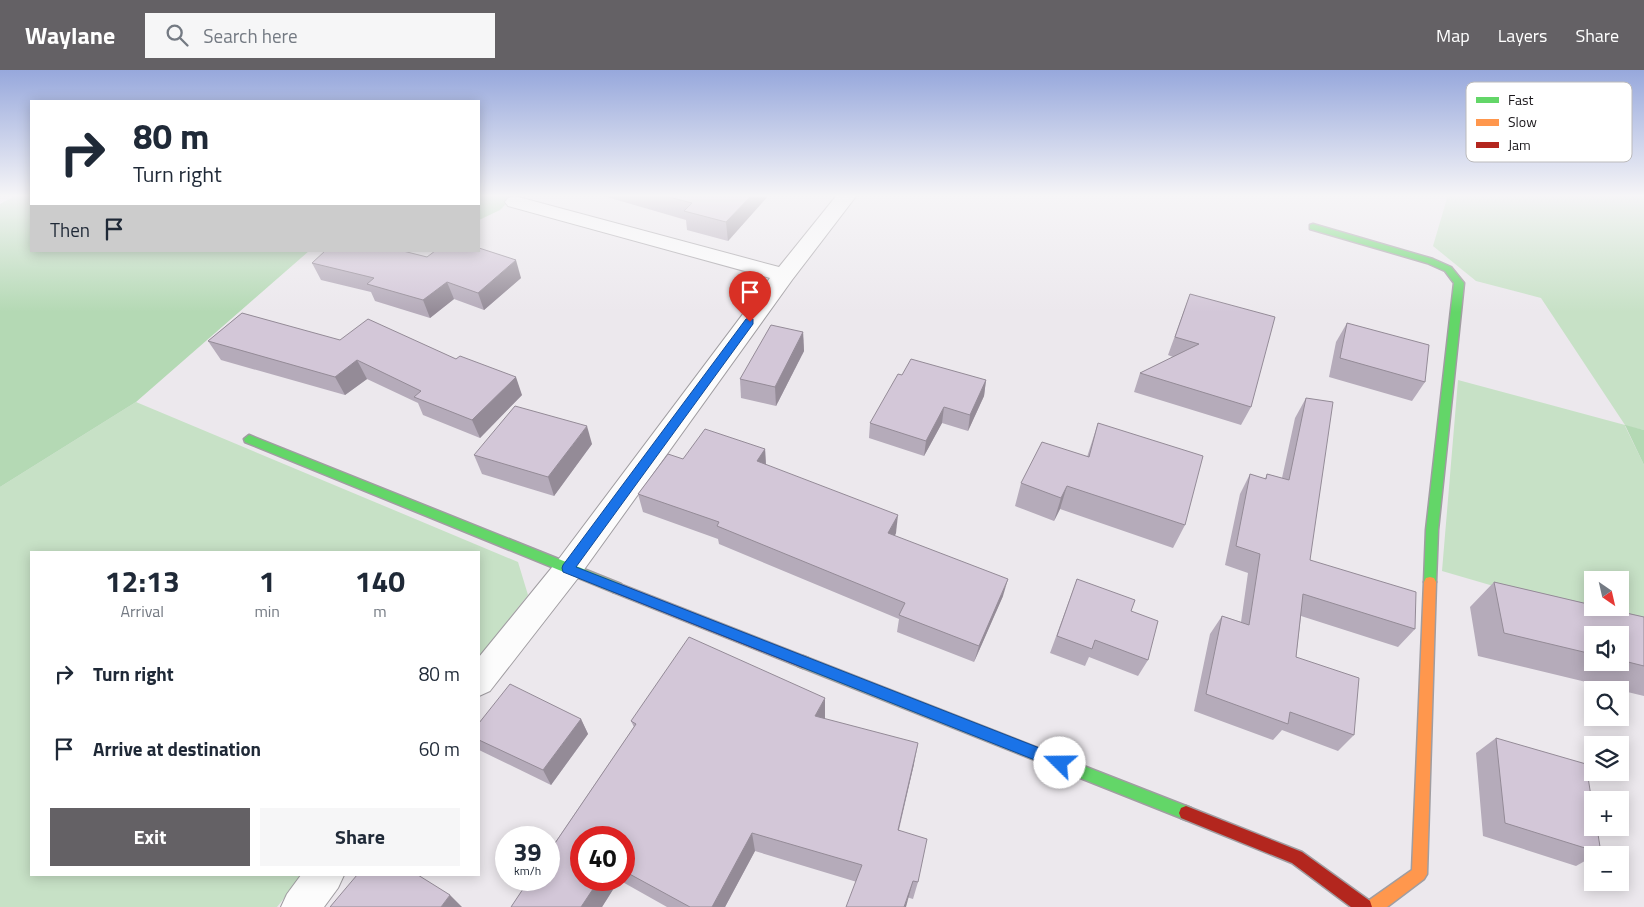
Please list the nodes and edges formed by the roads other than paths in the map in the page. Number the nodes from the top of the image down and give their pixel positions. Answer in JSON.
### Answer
{"nodes":[{"id":1,"x":633,"y":234,"type":"edge"},
{"id":2,"x":816,"y":234,"type":"edge"},
{"id":3,"x":1337,"y":234,"type":"edge"},
{"id":4,"x":784,"y":275,"type":"junction"},
{"id":5,"x":249,"y":438,"type":"dead end"},
{"id":6,"x":568,"y":568,"type":"junction"},
{"id":7,"x":480,"y":680,"type":"edge"},
{"id":8,"x":324,"y":876,"type":"edge"},
{"id":9,"x":300,"y":907,"type":"edge"},
{"id":10,"x":1364,"y":907,"type":"edge"},
{"id":11,"x":1374,"y":907,"type":"edge"}],
"edges":[{"from":1,"to":4,"type":"street"},
{"from":2,"to":4,"type":"street"},
{"from":3,"to":11,"type":"street"},
{"from":4,"to":6,"type":"street"},
{"from":5,"to":6,"type":"street"},
{"from":6,"to":7,"type":"street"},
{"from":6,"to":10,"type":"street"},
{"from":8,"to":9,"type":"street"}]}
